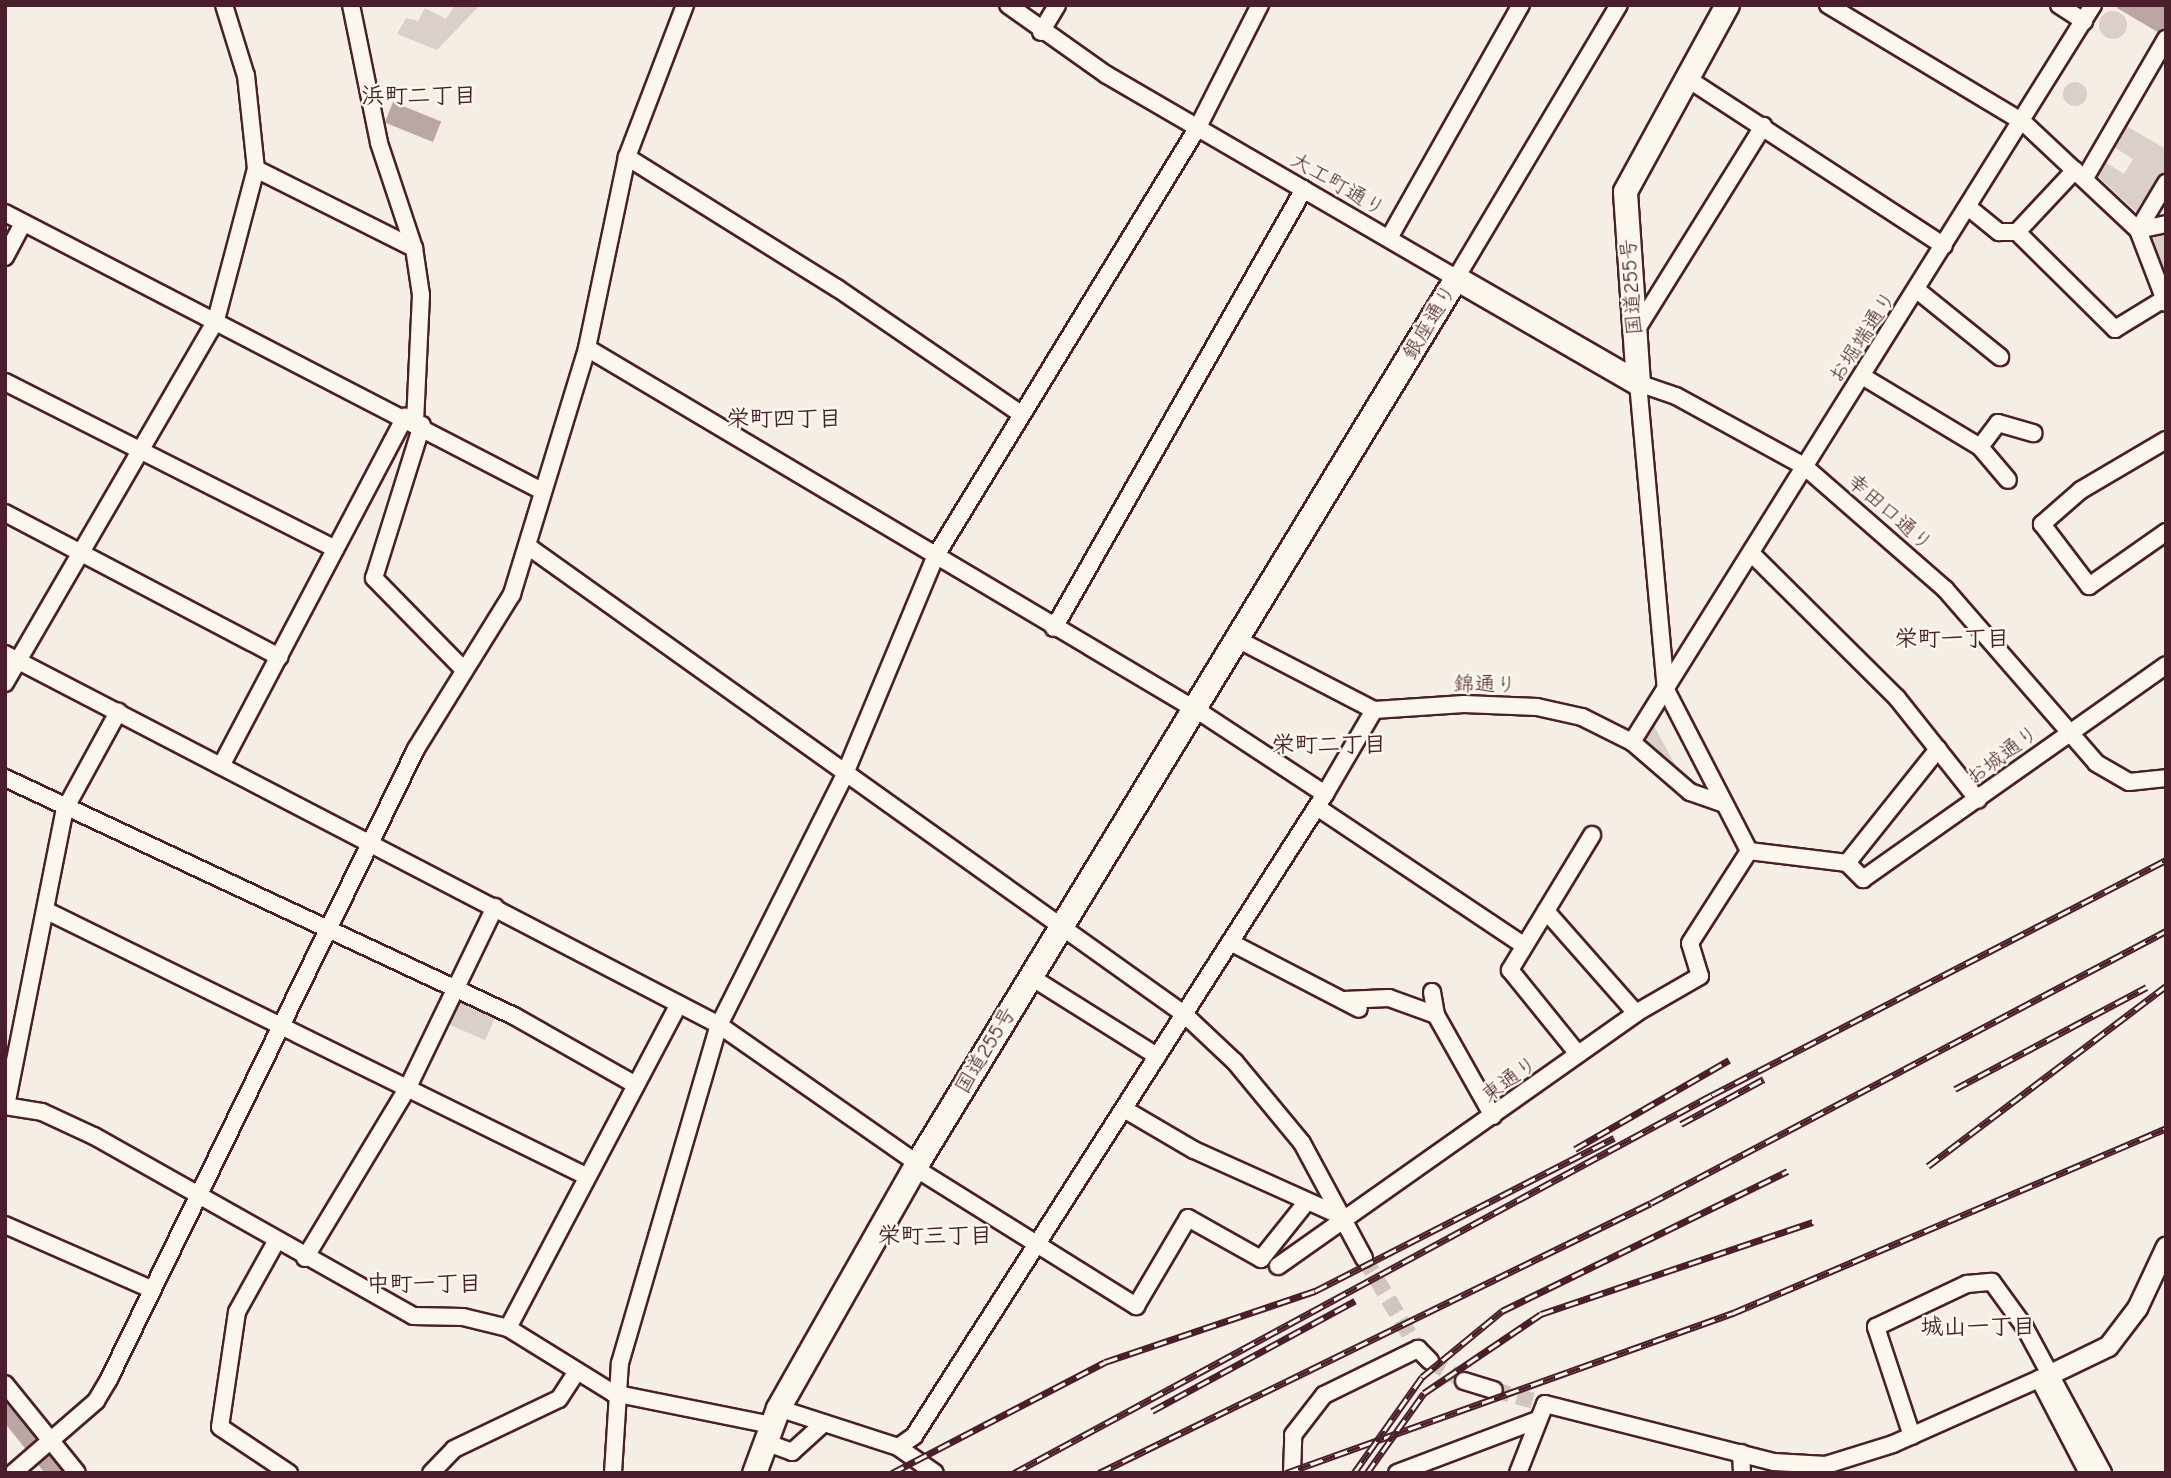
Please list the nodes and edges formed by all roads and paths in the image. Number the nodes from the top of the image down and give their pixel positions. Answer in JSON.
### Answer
{"nodes":[{"id":1,"x":224,"y":5,"type":"edge"},
{"id":2,"x":351,"y":5,"type":"edge"},
{"id":3,"x":685,"y":5,"type":"edge"},
{"id":4,"x":1008,"y":5,"type":"edge"},
{"id":5,"x":1058,"y":5,"type":"edge"},
{"id":6,"x":1260,"y":5,"type":"edge"},
{"id":7,"x":1521,"y":5,"type":"edge"},
{"id":8,"x":1619,"y":5,"type":"edge"},
{"id":9,"x":1727,"y":5,"type":"edge"},
{"id":10,"x":1828,"y":5,"type":"edge"},
{"id":11,"x":2059,"y":5,"type":"edge"},
{"id":12,"x":2093,"y":5,"type":"edge"},
{"id":13,"x":2084,"y":21,"type":"junction"},
{"id":14,"x":1041,"y":32,"type":"junction"},
{"id":15,"x":2166,"y":39,"type":"edge"},
{"id":16,"x":1685,"y":77,"type":"junction"},
{"id":17,"x":2023,"y":122,"type":"junction"},
{"id":18,"x":1763,"y":126,"type":"junction"},
{"id":19,"x":1198,"y":127,"type":"junction"},
{"id":20,"x":627,"y":157,"type":"junction"},
{"id":21,"x":256,"y":169,"type":"junction"},
{"id":22,"x":2080,"y":174,"type":"junction"},
{"id":23,"x":2166,"y":183,"type":"edge"},
{"id":24,"x":1304,"y":189,"type":"junction"},
{"id":25,"x":1968,"y":207,"type":"junction"},
{"id":26,"x":5,"y":213,"type":"edge"},
{"id":27,"x":23,"y":223,"type":"junction"},
{"id":28,"x":2166,"y":224,"type":"edge"},
{"id":29,"x":2138,"y":230,"type":"junction"},
{"id":30,"x":2017,"y":232,"type":"junction"},
{"id":31,"x":1390,"y":238,"type":"junction"},
{"id":32,"x":1944,"y":246,"type":"junction"},
{"id":33,"x":414,"y":248,"type":"junction"},
{"id":34,"x":5,"y":257,"type":"edge"},
{"id":35,"x":1456,"y":278,"type":"junction"},
{"id":36,"x":1917,"y":290,"type":"junction"},
{"id":37,"x":2165,"y":301,"type":"edge"},
{"id":38,"x":216,"y":320,"type":"junction"},
{"id":39,"x":1635,"y":333,"type":"junction"},
{"id":40,"x":587,"y":348,"type":"junction"},
{"id":41,"x":2000,"y":357,"type":"dead end"},
{"id":42,"x":1862,"y":376,"type":"junction"},
{"id":43,"x":5,"y":382,"type":"edge"},
{"id":44,"x":1638,"y":383,"type":"junction"},
{"id":45,"x":1021,"y":414,"type":"junction"},
{"id":46,"x":414,"y":421,"type":"junction"},
{"id":47,"x":2034,"y":433,"type":"dead end"},
{"id":48,"x":2166,"y":440,"type":"edge"},
{"id":49,"x":1980,"y":447,"type":"junction"},
{"id":50,"x":139,"y":450,"type":"junction"},
{"id":51,"x":1804,"y":466,"type":"junction"},
{"id":52,"x":2008,"y":480,"type":"dead end"},
{"id":53,"x":541,"y":490,"type":"junction"},
{"id":54,"x":5,"y":513,"type":"edge"},
{"id":55,"x":2166,"y":532,"type":"edge"},
{"id":56,"x":529,"y":547,"type":"junction"},
{"id":57,"x":335,"y":549,"type":"junction"},
{"id":58,"x":82,"y":552,"type":"junction"},
{"id":59,"x":1752,"y":554,"type":"junction"},
{"id":60,"x":935,"y":557,"type":"junction"},
{"id":61,"x":1054,"y":628,"type":"junction"},
{"id":62,"x":1237,"y":639,"type":"junction"},
{"id":63,"x":12,"y":657,"type":"edge"},
{"id":64,"x":279,"y":657,"type":"junction"},
{"id":65,"x":2166,"y":665,"type":"edge"},
{"id":66,"x":462,"y":668,"type":"junction"},
{"id":67,"x":5,"y":683,"type":"edge"},
{"id":68,"x":1666,"y":690,"type":"junction"},
{"id":69,"x":1195,"y":709,"type":"junction"},
{"id":70,"x":1374,"y":710,"type":"junction"},
{"id":71,"x":118,"y":712,"type":"junction"},
{"id":72,"x":2068,"y":732,"type":"junction"},
{"id":73,"x":1632,"y":743,"type":"junction"},
{"id":74,"x":1938,"y":749,"type":"junction"},
{"id":75,"x":221,"y":766,"type":"junction"},
{"id":76,"x":844,"y":776,"type":"junction"},
{"id":77,"x":5,"y":778,"type":"edge"},
{"id":78,"x":2166,"y":778,"type":"edge"},
{"id":79,"x":1978,"y":800,"type":"junction"},
{"id":80,"x":1321,"y":801,"type":"junction"},
{"id":81,"x":1722,"y":803,"type":"junction"},
{"id":82,"x":65,"y":809,"type":"junction"},
{"id":83,"x":1592,"y":835,"type":"dead end"},
{"id":84,"x":369,"y":842,"type":"junction"},
{"id":85,"x":1749,"y":851,"type":"junction"},
{"id":86,"x":1847,"y":863,"type":"junction"},
{"id":87,"x":495,"y":907,"type":"junction"},
{"id":88,"x":1546,"y":911,"type":"junction"},
{"id":89,"x":49,"y":912,"type":"junction"},
{"id":90,"x":1062,"y":927,"type":"junction"},
{"id":91,"x":325,"y":928,"type":"junction"},
{"id":92,"x":1230,"y":942,"type":"junction"},
{"id":93,"x":1523,"y":945,"type":"junction"},
{"id":94,"x":1031,"y":977,"type":"junction"},
{"id":95,"x":455,"y":991,"type":"junction"},
{"id":96,"x":1432,"y":992,"type":"dead end"},
{"id":97,"x":1342,"y":1000,"type":"junction"},
{"id":98,"x":679,"y":1004,"type":"junction"},
{"id":99,"x":1359,"y":1009,"type":"dead end"},
{"id":100,"x":1636,"y":1013,"type":"junction"},
{"id":101,"x":1184,"y":1014,"type":"junction"},
{"id":102,"x":1436,"y":1015,"type":"junction"},
{"id":103,"x":278,"y":1025,"type":"junction"},
{"id":104,"x":719,"y":1025,"type":"junction"},
{"id":105,"x":1578,"y":1054,"type":"junction"},
{"id":106,"x":1157,"y":1056,"type":"junction"},
{"id":107,"x":636,"y":1085,"type":"junction"},
{"id":108,"x":408,"y":1087,"type":"junction"},
{"id":109,"x":6,"y":1106,"type":"edge"},
{"id":110,"x":1124,"y":1109,"type":"junction"},
{"id":111,"x":1493,"y":1116,"type":"junction"},
{"id":112,"x":916,"y":1165,"type":"junction"},
{"id":113,"x":586,"y":1176,"type":"junction"},
{"id":114,"x":196,"y":1195,"type":"junction"},
{"id":115,"x":1305,"y":1204,"type":"junction"},
{"id":116,"x":1345,"y":1218,"type":"junction"},
{"id":117,"x":5,"y":1225,"type":"edge"},
{"id":118,"x":277,"y":1240,"type":"junction"},
{"id":119,"x":2166,"y":1246,"type":"edge"},
{"id":120,"x":1037,"y":1247,"type":"junction"},
{"id":121,"x":305,"y":1258,"type":"junction"},
{"id":122,"x":1364,"y":1258,"type":"tunnel mouth"},
{"id":123,"x":1278,"y":1266,"type":"dead end"},
{"id":124,"x":150,"y":1289,"type":"junction"},
{"id":125,"x":508,"y":1328,"type":"junction"},
{"id":126,"x":1430,"y":1361,"type":"tunnel mouth"},
{"id":127,"x":577,"y":1371,"type":"junction"},
{"id":128,"x":2045,"y":1377,"type":"junction"},
{"id":129,"x":1464,"y":1381,"type":"tunnel mouth"},
{"id":130,"x":5,"y":1384,"type":"edge"},
{"id":131,"x":1494,"y":1390,"type":"tunnel mouth"},
{"id":132,"x":613,"y":1393,"type":"junction"},
{"id":133,"x":1537,"y":1420,"type":"junction"},
{"id":134,"x":824,"y":1423,"type":"junction"},
{"id":135,"x":771,"y":1425,"type":"junction"},
{"id":136,"x":1912,"y":1436,"type":"junction"},
{"id":137,"x":51,"y":1442,"type":"junction"},
{"id":138,"x":898,"y":1447,"type":"junction"},
{"id":139,"x":1741,"y":1453,"type":"junction"},
{"id":140,"x":5,"y":1465,"type":"edge"},
{"id":141,"x":12,"y":1473,"type":"edge"},
{"id":142,"x":77,"y":1473,"type":"edge"},
{"id":143,"x":289,"y":1473,"type":"edge"},
{"id":144,"x":431,"y":1473,"type":"edge"},
{"id":145,"x":613,"y":1473,"type":"edge"},
{"id":146,"x":754,"y":1473,"type":"edge"},
{"id":147,"x":934,"y":1473,"type":"edge"},
{"id":148,"x":1292,"y":1473,"type":"edge"},
{"id":149,"x":1397,"y":1473,"type":"edge"},
{"id":150,"x":1518,"y":1473,"type":"edge"},
{"id":151,"x":1742,"y":1473,"type":"edge"},
{"id":152,"x":2088,"y":1473,"type":"edge"},
{"id":153,"x":2103,"y":1473,"type":"edge"}],
"edges":[{"from":1,"to":21,"type":"street"},
{"from":2,"to":33,"type":"street"},
{"from":3,"to":20,"type":"street"},
{"from":4,"to":14,"type":"street","name":"大工町通り"},
{"from":5,"to":14,"type":"street"},
{"from":6,"to":19,"type":"street"},
{"from":7,"to":31,"type":"street"},
{"from":8,"to":35,"type":"street","name":"銀座通り"},
{"from":9,"to":16,"type":"highway","name":"国道255号"},
{"from":10,"to":17,"type":"street"},
{"from":11,"to":13,"type":"street"},
{"from":12,"to":13,"type":"street","name":"お堀端通り"},
{"from":13,"to":17,"type":"street","name":"お堀端通り"},
{"from":14,"to":19,"type":"street","name":"大工町通り"},
{"from":15,"to":22,"type":"street"},
{"from":16,"to":18,"type":"street"},
{"from":16,"to":39,"type":"highway","name":"国道255号"},
{"from":17,"to":22,"type":"street"},
{"from":17,"to":25,"type":"street","name":"お堀端通り"},
{"from":18,"to":32,"type":"street"},
{"from":18,"to":39,"type":"street"},
{"from":19,"to":24,"type":"street","name":"大工町通り"},
{"from":19,"to":45,"type":"street"},
{"from":20,"to":40,"type":"street"},
{"from":20,"to":45,"type":"street"},
{"from":21,"to":33,"type":"street"},
{"from":21,"to":38,"type":"street"},
{"from":22,"to":29,"type":"street"},
{"from":22,"to":30,"type":"street"},
{"from":23,"to":29,"type":"street"},
{"from":24,"to":31,"type":"street","name":"大工町通り"},
{"from":24,"to":61,"type":"street"},
{"from":25,"to":30,"type":"street"},
{"from":25,"to":32,"type":"street","name":"お堀端通り"},
{"from":26,"to":27,"type":"street"},
{"from":27,"to":34,"type":"street"},
{"from":27,"to":38,"type":"street"},
{"from":28,"to":29,"type":"street"},
{"from":29,"to":37,"type":"street"},
{"from":30,"to":37,"type":"street"},
{"from":31,"to":35,"type":"street","name":"大工町通り"},
{"from":32,"to":36,"type":"street","name":"お堀端通り"},
{"from":33,"to":46,"type":"street"},
{"from":35,"to":44,"type":"highway"},
{"from":35,"to":62,"type":"highway","name":"銀座通り"},
{"from":36,"to":41,"type":"street"},
{"from":36,"to":42,"type":"street","name":"お堀端通り"},
{"from":38,"to":46,"type":"street"},
{"from":38,"to":50,"type":"street"},
{"from":39,"to":44,"type":"highway","name":"国道255号"},
{"from":40,"to":53,"type":"street"},
{"from":40,"to":60,"type":"street"},
{"from":42,"to":49,"type":"street"},
{"from":42,"to":51,"type":"street","name":"お堀端通り"},
{"from":43,"to":50,"type":"street"},
{"from":44,"to":51,"type":"street","name":"幸田口通り"},
{"from":44,"to":68,"type":"street"},
{"from":45,"to":60,"type":"street"},
{"from":46,"to":53,"type":"street"},
{"from":46,"to":57,"type":"street"},
{"from":46,"to":66,"type":"street"},
{"from":47,"to":49,"type":"street"},
{"from":48,"to":55,"type":"street"},
{"from":49,"to":52,"type":"street"},
{"from":50,"to":57,"type":"street"},
{"from":50,"to":58,"type":"street"},
{"from":51,"to":59,"type":"street","name":"お堀端通り"},
{"from":51,"to":72,"type":"street","name":"幸田口通り"},
{"from":53,"to":56,"type":"street"},
{"from":54,"to":58,"type":"street"},
{"from":56,"to":66,"type":"street"},
{"from":56,"to":76,"type":"street"},
{"from":57,"to":64,"type":"street"},
{"from":58,"to":63,"type":"street"},
{"from":58,"to":64,"type":"street"},
{"from":59,"to":68,"type":"street","name":"お堀端通り"},
{"from":59,"to":74,"type":"street"},
{"from":60,"to":61,"type":"street"},
{"from":60,"to":76,"type":"street"},
{"from":61,"to":69,"type":"street"},
{"from":62,"to":69,"type":"highway","name":"国道255号"},
{"from":62,"to":70,"type":"street","name":"錦通り"},
{"from":63,"to":67,"type":"street"},
{"from":63,"to":71,"type":"street"},
{"from":64,"to":75,"type":"street"},
{"from":65,"to":72,"type":"street","name":"お城通り"},
{"from":66,"to":84,"type":"street"},
{"from":68,"to":73,"type":"street","name":"お堀端通り"},
{"from":68,"to":81,"type":"street"},
{"from":69,"to":80,"type":"street"},
{"from":69,"to":90,"type":"highway","name":"国道255号"},
{"from":70,"to":73,"type":"street","name":"錦通り"},
{"from":70,"to":80,"type":"street"},
{"from":71,"to":75,"type":"street"},
{"from":71,"to":82,"type":"street"},
{"from":72,"to":78,"type":"street","name":"幸田口通り"},
{"from":72,"to":79,"type":"street","name":"お城通り"},
{"from":73,"to":81,"type":"street","name":"錦通り"},
{"from":74,"to":79,"type":"street"},
{"from":74,"to":86,"type":"street"},
{"from":75,"to":84,"type":"street"},
{"from":76,"to":90,"type":"street"},
{"from":76,"to":104,"type":"street"},
{"from":77,"to":82,"type":"street"},
{"from":79,"to":86,"type":"street","name":"お城通り"},
{"from":80,"to":92,"type":"street"},
{"from":80,"to":93,"type":"street"},
{"from":81,"to":85,"type":"street"},
{"from":82,"to":89,"type":"street"},
{"from":82,"to":91,"type":"street"},
{"from":83,"to":88,"type":"street"},
{"from":84,"to":87,"type":"street"},
{"from":84,"to":91,"type":"street"},
{"from":85,"to":86,"type":"street"},
{"from":85,"to":100,"type":"street","name":"東通り"},
{"from":87,"to":95,"type":"street"},
{"from":87,"to":98,"type":"street"},
{"from":88,"to":93,"type":"street"},
{"from":88,"to":100,"type":"street"},
{"from":89,"to":103,"type":"street"},
{"from":89,"to":109,"type":"street"},
{"from":90,"to":94,"type":"highway","name":"国道255号"},
{"from":90,"to":101,"type":"street"},
{"from":91,"to":95,"type":"street"},
{"from":91,"to":103,"type":"street"},
{"from":92,"to":97,"type":"street"},
{"from":92,"to":101,"type":"street"},
{"from":93,"to":105,"type":"street"},
{"from":94,"to":106,"type":"street"},
{"from":94,"to":112,"type":"highway","name":"国道255号"},
{"from":95,"to":107,"type":"street"},
{"from":95,"to":108,"type":"street"},
{"from":96,"to":102,"type":"street"},
{"from":97,"to":99,"type":"street"},
{"from":97,"to":102,"type":"street"},
{"from":98,"to":104,"type":"street"},
{"from":98,"to":107,"type":"street"},
{"from":100,"to":105,"type":"street","name":"東通り"},
{"from":101,"to":106,"type":"street"},
{"from":101,"to":116,"type":"street"},
{"from":102,"to":111,"type":"street"},
{"from":103,"to":108,"type":"street"},
{"from":103,"to":114,"type":"street"},
{"from":104,"to":112,"type":"street"},
{"from":104,"to":132,"type":"street"},
{"from":105,"to":111,"type":"street","name":"東通り"},
{"from":106,"to":110,"type":"street"},
{"from":107,"to":113,"type":"street"},
{"from":108,"to":113,"type":"street"},
{"from":108,"to":121,"type":"street"},
{"from":109,"to":114,"type":"street"},
{"from":110,"to":115,"type":"street"},
{"from":110,"to":120,"type":"street"},
{"from":111,"to":116,"type":"street","name":"東通り"},
{"from":112,"to":120,"type":"street"},
{"from":112,"to":135,"type":"highway","name":"国道255号"},
{"from":113,"to":125,"type":"street"},
{"from":114,"to":118,"type":"street"},
{"from":114,"to":124,"type":"street"},
{"from":115,"to":116,"type":"street"},
{"from":115,"to":120,"type":"street"},
{"from":116,"to":122,"type":"street"},
{"from":116,"to":123,"type":"street","name":"東通り"},
{"from":117,"to":124,"type":"street"},
{"from":118,"to":121,"type":"street"},
{"from":118,"to":143,"type":"street"},
{"from":119,"to":128,"type":"main road"},
{"from":120,"to":138,"type":"street"},
{"from":121,"to":125,"type":"street"},
{"from":124,"to":137,"type":"street"},
{"from":125,"to":127,"type":"street"},
{"from":126,"to":148,"type":"street"},
{"from":127,"to":132,"type":"street"},
{"from":127,"to":144,"type":"street"},
{"from":128,"to":136,"type":"street"},
{"from":128,"to":136,"type":"street"},
{"from":128,"to":152,"type":"street"},
{"from":128,"to":153,"type":"street"},
{"from":129,"to":131,"type":"street"},
{"from":130,"to":137,"type":"street"},
{"from":132,"to":135,"type":"street"},
{"from":132,"to":145,"type":"street"},
{"from":133,"to":139,"type":"street"},
{"from":133,"to":149,"type":"street"},
{"from":133,"to":150,"type":"street"},
{"from":134,"to":135,"type":"street"},
{"from":134,"to":135,"type":"street"},
{"from":134,"to":138,"type":"street"},
{"from":135,"to":146,"type":"highway","name":"国道255号"},
{"from":136,"to":139,"type":"street"},
{"from":137,"to":141,"type":"street"},
{"from":137,"to":142,"type":"street"},
{"from":138,"to":147,"type":"street"},
{"from":139,"to":151,"type":"street"},
{"from":140,"to":141,"type":"street"}]}
